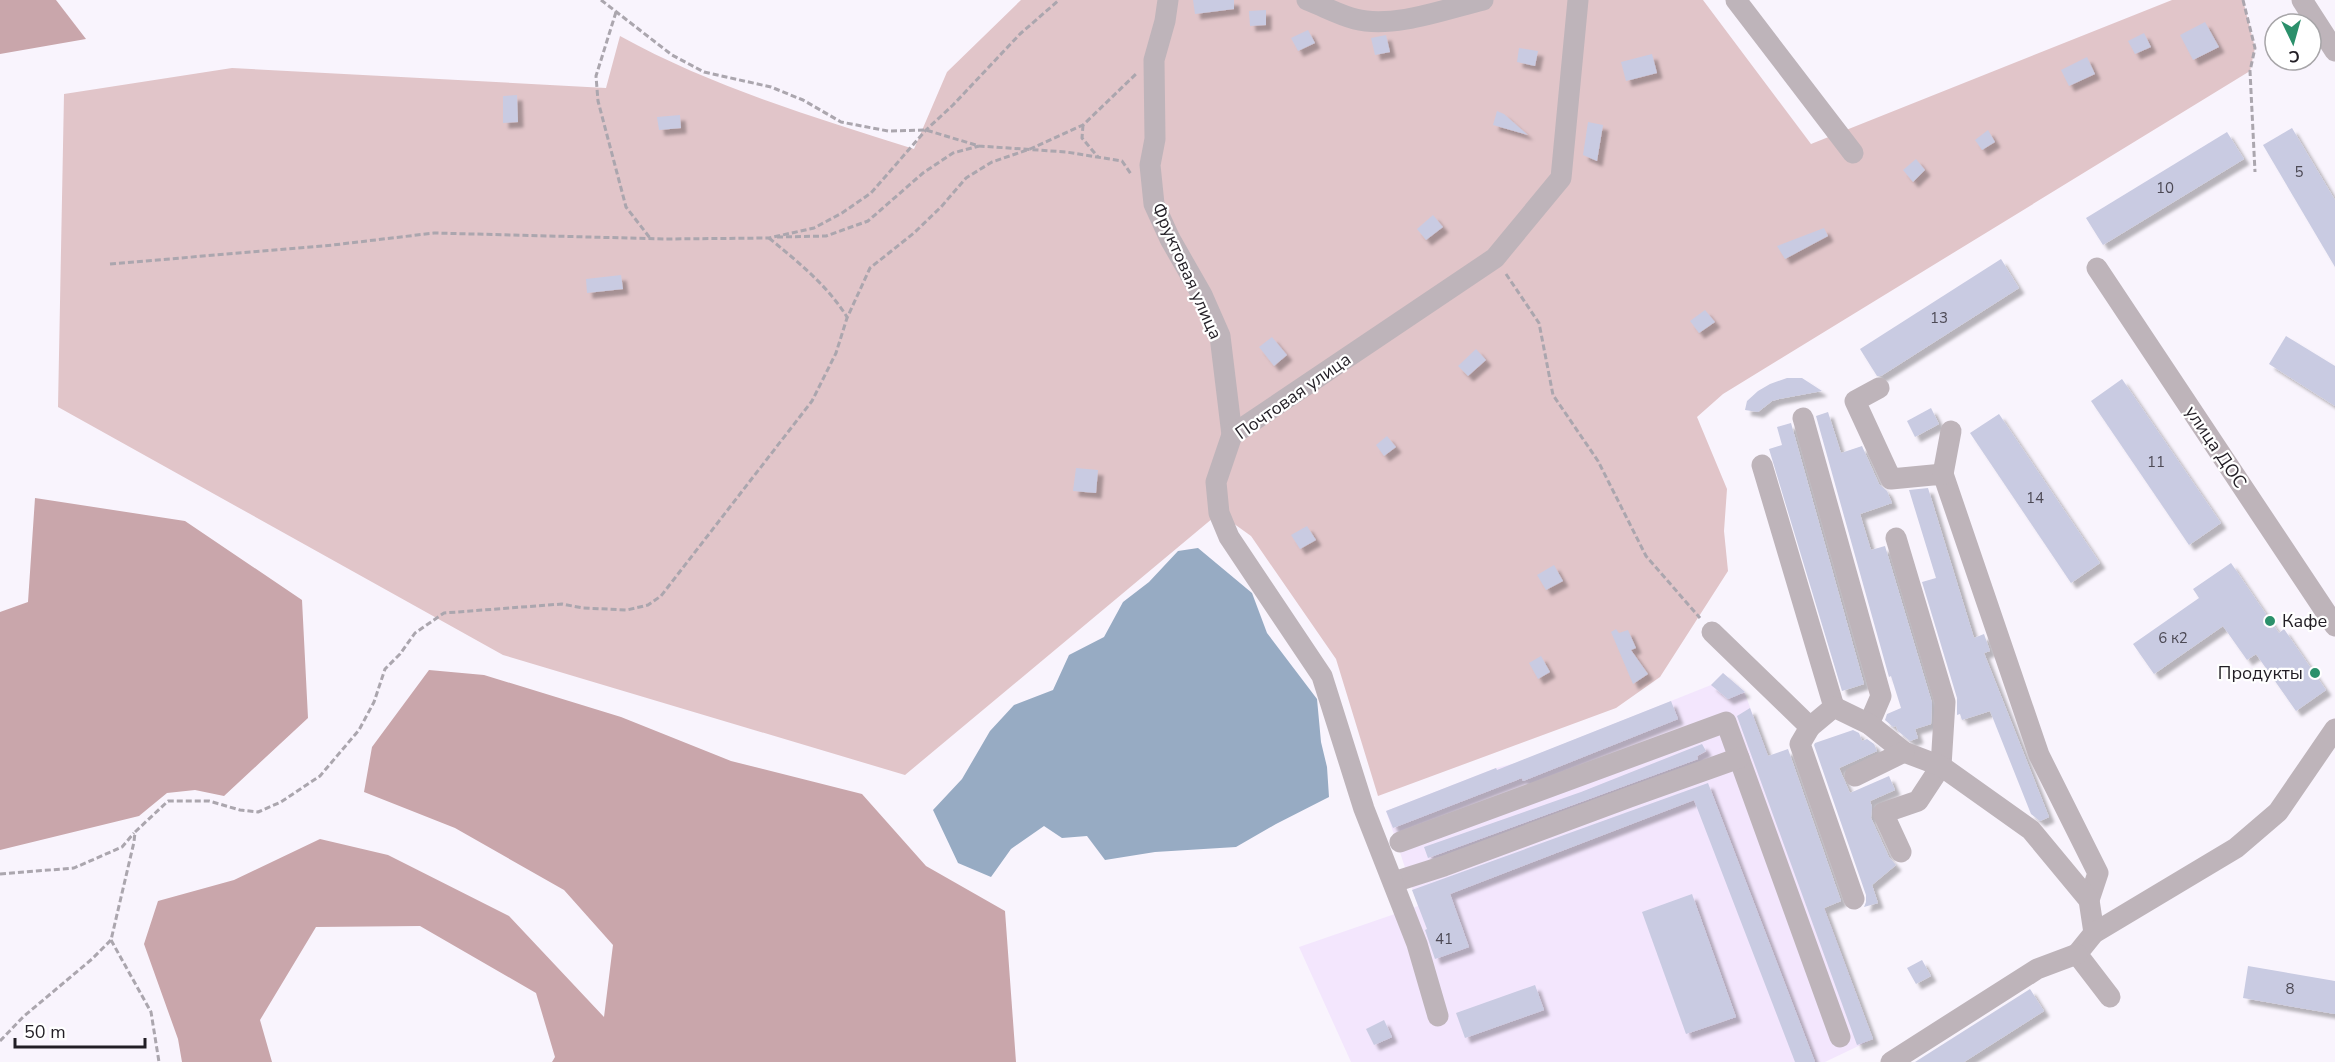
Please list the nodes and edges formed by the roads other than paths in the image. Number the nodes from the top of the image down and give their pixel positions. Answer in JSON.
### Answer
{"nodes":[{"id":1,"x":1168,"y":0,"type":"edge"},
{"id":2,"x":1307,"y":0,"type":"edge"},
{"id":3,"x":1483,"y":0,"type":"edge"},
{"id":4,"x":1578,"y":0,"type":"edge"},
{"id":5,"x":1736,"y":0,"type":"edge"},
{"id":6,"x":2302,"y":0,"type":"edge"},
{"id":7,"x":2335,"y":51,"type":"edge"},
{"id":8,"x":1853,"y":153,"type":"dead end"},
{"id":9,"x":2097,"y":268,"type":"dead end"},
{"id":10,"x":1879,"y":388,"type":"dead end"},
{"id":11,"x":1803,"y":418,"type":"dead end"},
{"id":12,"x":1951,"y":431,"type":"dead end"},
{"id":13,"x":1232,"y":435,"type":"junction"},
{"id":14,"x":1762,"y":465,"type":"dead end"},
{"id":15,"x":1942,"y":474,"type":"junction"},
{"id":16,"x":1896,"y":538,"type":"dead end"},
{"id":17,"x":2335,"y":626,"type":"edge"},
{"id":18,"x":1712,"y":632,"type":"road end"},
{"id":19,"x":1834,"y":707,"type":"junction"},
{"id":20,"x":1869,"y":724,"type":"junction"},
{"id":21,"x":1810,"y":726,"type":"junction"},
{"id":22,"x":2335,"y":729,"type":"edge"},
{"id":23,"x":1904,"y":752,"type":"junction"},
{"id":24,"x":1739,"y":758,"type":"junction"},
{"id":25,"x":1941,"y":766,"type":"junction"},
{"id":26,"x":1855,"y":776,"type":"dead end"},
{"id":27,"x":1400,"y":842,"type":"dead end"},
{"id":28,"x":1901,"y":852,"type":"dead end"},
{"id":29,"x":1394,"y":882,"type":"junction"},
{"id":30,"x":1854,"y":899,"type":"dead end"},
{"id":31,"x":2089,"y":900,"type":"junction"},
{"id":32,"x":2094,"y":933,"type":"junction"},
{"id":33,"x":2077,"y":954,"type":"junction"},
{"id":34,"x":2109,"y":997,"type":"dead end"},
{"id":35,"x":1438,"y":1016,"type":"dead end"},
{"id":36,"x":1840,"y":1037,"type":"dead end"},
{"id":37,"x":1891,"y":1062,"type":"edge"}],
"edges":[{"from":1,"to":13,"type":"street","name":"Фруктовая улица"},
{"from":2,"to":3,"type":"street"},
{"from":4,"to":13,"type":"street","name":"Почтовая улица"},
{"from":5,"to":8,"type":"street"},
{"from":6,"to":7,"type":"street"},
{"from":9,"to":17,"type":"street","name":"улица ДОС"},
{"from":10,"to":15,"type":"street"},
{"from":11,"to":20,"type":"street"},
{"from":12,"to":15,"type":"street"},
{"from":13,"to":29,"type":"street","name":"Почтовая улица"},
{"from":14,"to":19,"type":"street"},
{"from":15,"to":31,"type":"street"},
{"from":16,"to":25,"type":"street"},
{"from":18,"to":21,"type":"street"},
{"from":19,"to":20,"type":"street"},
{"from":19,"to":21,"type":"street"},
{"from":20,"to":23,"type":"street"},
{"from":21,"to":30,"type":"street"},
{"from":22,"to":32,"type":"street"},
{"from":23,"to":25,"type":"street"},
{"from":23,"to":26,"type":"street"},
{"from":24,"to":27,"type":"street"},
{"from":24,"to":29,"type":"street"},
{"from":24,"to":36,"type":"street"},
{"from":25,"to":28,"type":"street"},
{"from":25,"to":31,"type":"street"},
{"from":29,"to":35,"type":"street","name":"Почтовая улица"},
{"from":31,"to":32,"type":"street"},
{"from":32,"to":33,"type":"street"},
{"from":33,"to":34,"type":"street"},
{"from":33,"to":37,"type":"street"}]}
